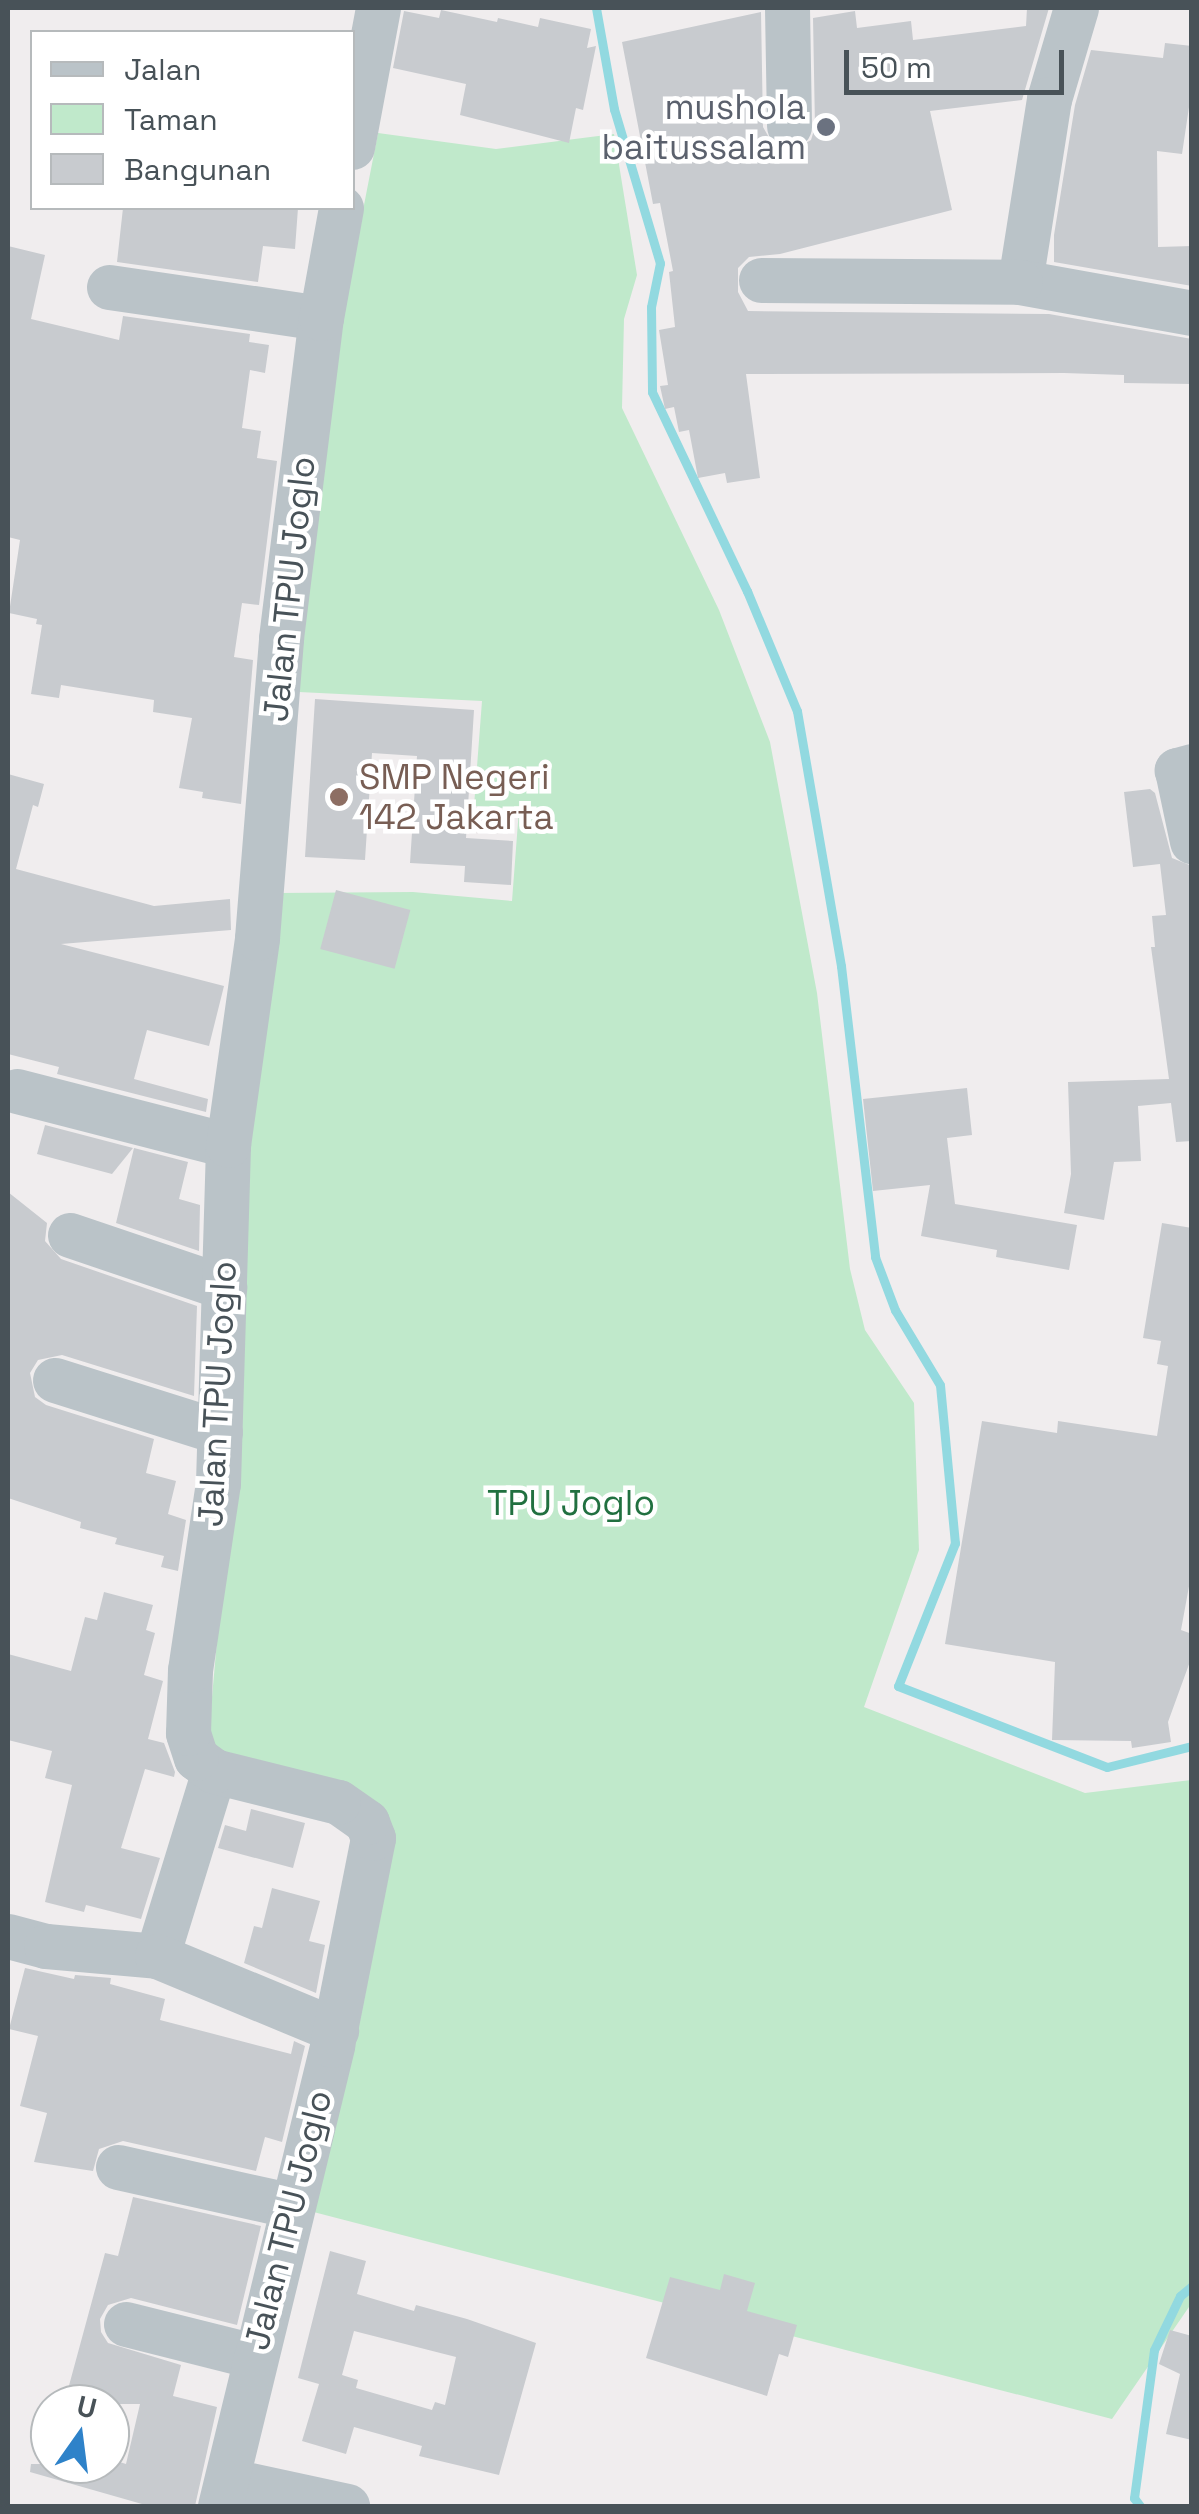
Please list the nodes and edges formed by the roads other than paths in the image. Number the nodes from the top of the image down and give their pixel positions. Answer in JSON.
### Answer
{"nodes":[{"id":1,"x":378,"y":8,"type":"edge"},
{"id":2,"x":786,"y":8,"type":"edge"},
{"id":3,"x":1076,"y":8,"type":"edge"},
{"id":4,"x":789,"y":126,"type":"dead end"},
{"id":5,"x":355,"y":131,"type":"edge"},
{"id":6,"x":341,"y":210,"type":"edge"},
{"id":7,"x":761,"y":280,"type":"dead end"},
{"id":8,"x":1020,"y":282,"type":"junction"},
{"id":9,"x":109,"y":287,"type":"dead end"},
{"id":10,"x":1192,"y":313,"type":"edge"},
{"id":11,"x":321,"y":318,"type":"junction"},
{"id":12,"x":1184,"y":768,"type":"edge"},
{"id":13,"x":1192,"y":841,"type":"edge"},
{"id":14,"x":17,"y":1091,"type":"dead end"},
{"id":15,"x":228,"y":1144,"type":"junction"},
{"id":16,"x":70,"y":1234,"type":"dead end"},
{"id":17,"x":224,"y":1287,"type":"junction"},
{"id":18,"x":55,"y":1380,"type":"dead end"},
{"id":19,"x":220,"y":1432,"type":"junction"},
{"id":20,"x":214,"y":1771,"type":"junction"},
{"id":21,"x":8,"y":1936,"type":"edge"},
{"id":22,"x":157,"y":1956,"type":"junction"},
{"id":23,"x":336,"y":2030,"type":"junction"},
{"id":24,"x":118,"y":2167,"type":"dead end"},
{"id":25,"x":292,"y":2206,"type":"junction"},
{"id":26,"x":126,"y":2324,"type":"dead end"},
{"id":27,"x":253,"y":2356,"type":"junction"},
{"id":28,"x":223,"y":2493,"type":"edge"},
{"id":29,"x":347,"y":2506,"type":"edge"}],
"edges":[{"from":1,"to":5,"type":"street"},
{"from":2,"to":4,"type":"street"},
{"from":3,"to":8,"type":"street"},
{"from":6,"to":11,"type":"street","name":"Jalan TPU Joglo"},
{"from":7,"to":8,"type":"street"},
{"from":8,"to":10,"type":"street"},
{"from":9,"to":11,"type":"street"},
{"from":11,"to":15,"type":"street","name":"Jalan TPU Joglo"},
{"from":12,"to":13,"type":"street"},
{"from":14,"to":15,"type":"street"},
{"from":15,"to":17,"type":"street","name":"Jalan TPU Joglo"},
{"from":16,"to":17,"type":"street"},
{"from":17,"to":19,"type":"street","name":"Jalan TPU Joglo"},
{"from":18,"to":19,"type":"street"},
{"from":19,"to":20,"type":"street","name":"Jalan TPU Joglo"},
{"from":20,"to":22,"type":"street"},
{"from":20,"to":23,"type":"street","name":"Jalan TPU Joglo"},
{"from":21,"to":22,"type":"street"},
{"from":22,"to":23,"type":"street"},
{"from":23,"to":25,"type":"street","name":"Jalan TPU Joglo"},
{"from":24,"to":25,"type":"street"},
{"from":25,"to":27,"type":"street","name":"Jalan TPU Joglo"},
{"from":26,"to":27,"type":"street"},
{"from":27,"to":28,"type":"street","name":"Jalan TPU Joglo"},
{"from":28,"to":29,"type":"street"}]}
